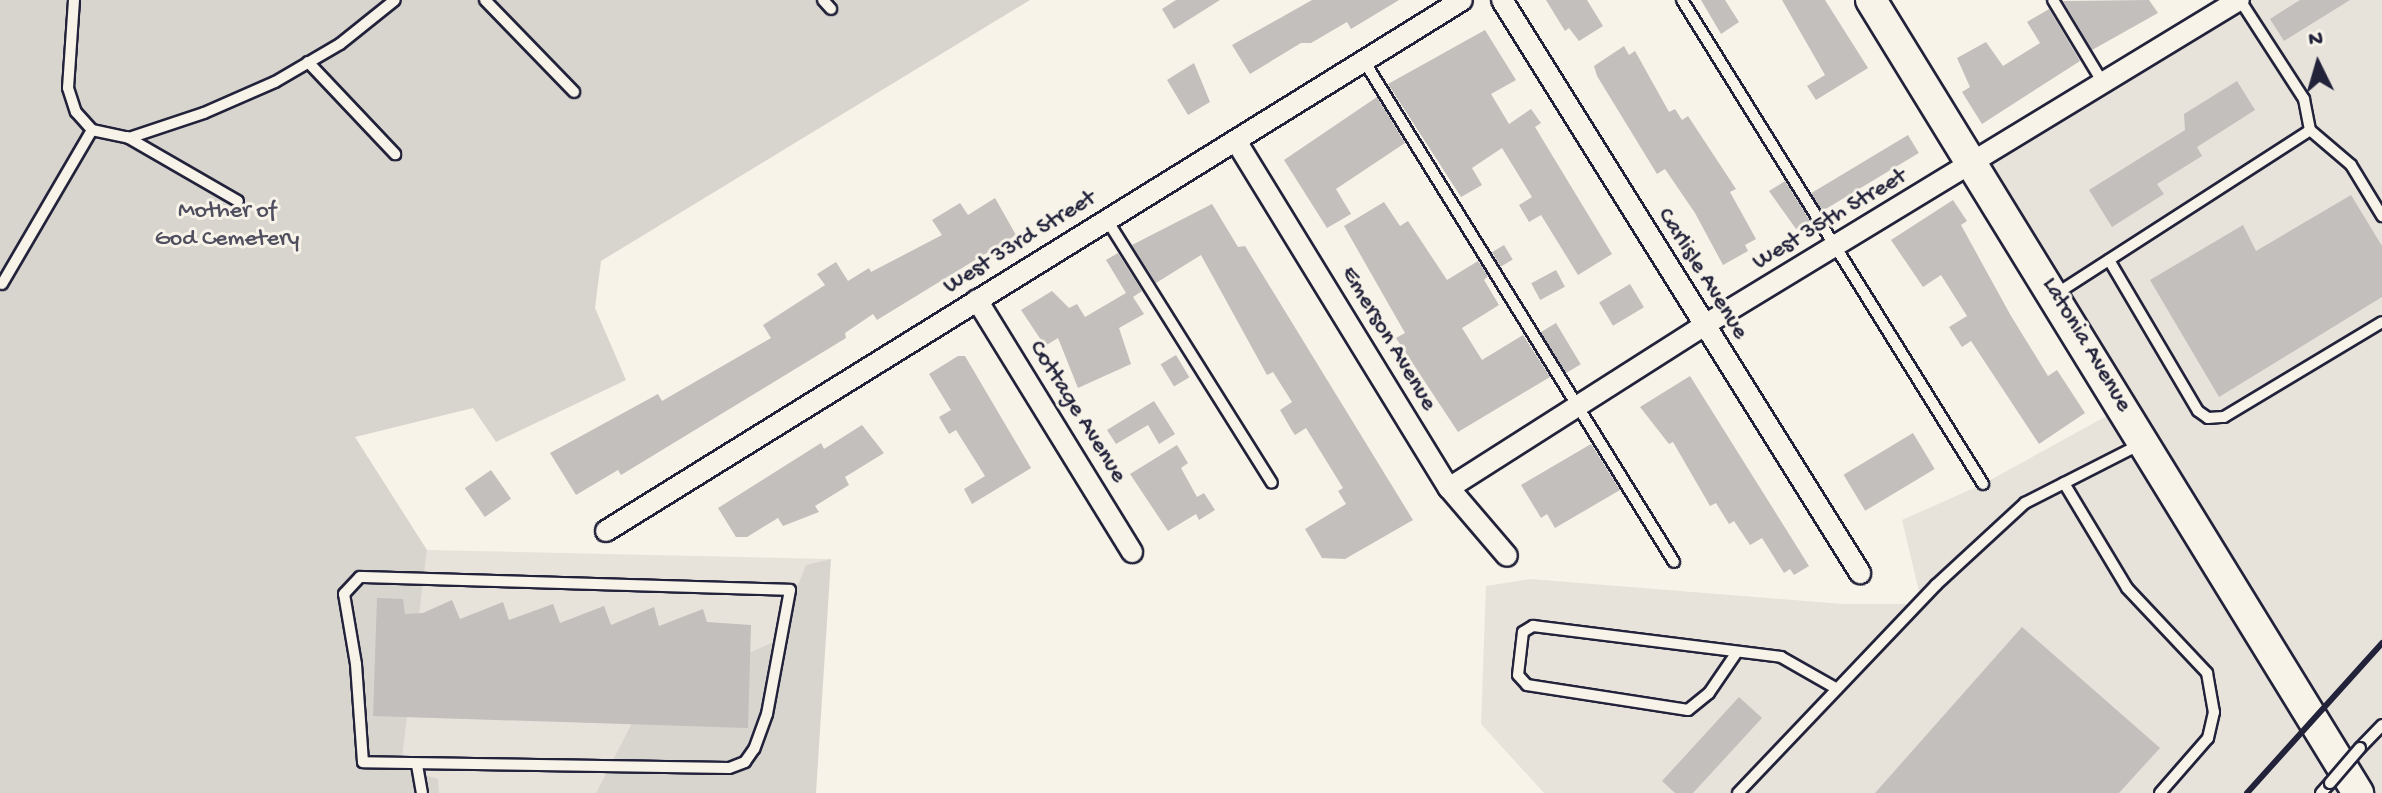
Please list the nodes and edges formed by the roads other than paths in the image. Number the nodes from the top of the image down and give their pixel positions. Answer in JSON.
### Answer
{"nodes":[{"id":1,"x":74,"y":0,"type":"edge"},
{"id":2,"x":395,"y":0,"type":"edge"},
{"id":3,"x":485,"y":0,"type":"edge"},
{"id":4,"x":823,"y":0,"type":"edge"},
{"id":5,"x":1462,"y":0,"type":"edge"},
{"id":6,"x":1502,"y":0,"type":"edge"},
{"id":7,"x":1682,"y":0,"type":"edge"},
{"id":8,"x":1871,"y":0,"type":"edge"},
{"id":9,"x":2053,"y":0,"type":"edge"},
{"id":10,"x":2240,"y":0,"type":"edge"},
{"id":11,"x":831,"y":9,"type":"dead end"},
{"id":12,"x":1364,"y":61,"type":"junction"},
{"id":13,"x":308,"y":62,"type":"junction"},
{"id":14,"x":2103,"y":83,"type":"junction"},
{"id":15,"x":574,"y":92,"type":"dead end"},
{"id":16,"x":92,"y":130,"type":"junction"},
{"id":17,"x":2310,"y":130,"type":"junction"},
{"id":18,"x":127,"y":137,"type":"junction"},
{"id":19,"x":1236,"y":141,"type":"junction"},
{"id":20,"x":395,"y":154,"type":"dead end"},
{"id":21,"x":1973,"y":164,"type":"junction"},
{"id":22,"x":238,"y":201,"type":"dead end"},
{"id":23,"x":2382,"y":216,"type":"edge"},
{"id":24,"x":1107,"y":220,"type":"junction"},
{"id":25,"x":1838,"y":247,"type":"junction"},
{"id":26,"x":2109,"y":260,"type":"junction"},
{"id":27,"x":2,"y":284,"type":"dead end"},
{"id":28,"x":2056,"y":294,"type":"junction"},
{"id":29,"x":977,"y":300,"type":"junction"},
{"id":30,"x":2382,"y":322,"type":"edge"},
{"id":31,"x":1703,"y":326,"type":"junction"},
{"id":32,"x":1577,"y":407,"type":"junction"},
{"id":33,"x":2144,"y":442,"type":"junction"},
{"id":34,"x":1272,"y":483,"type":"dead end"},
{"id":35,"x":2064,"y":483,"type":"junction"},
{"id":36,"x":1983,"y":484,"type":"dead end"},
{"id":37,"x":1449,"y":488,"type":"junction"},
{"id":38,"x":606,"y":531,"type":"dead end"},
{"id":39,"x":1132,"y":552,"type":"dead end"},
{"id":40,"x":1507,"y":556,"type":"dead end"},
{"id":41,"x":1674,"y":562,"type":"dead end"},
{"id":42,"x":1860,"y":573,"type":"dead end"},
{"id":43,"x":1737,"y":652,"type":"junction"},
{"id":44,"x":1837,"y":689,"type":"junction"},
{"id":45,"x":2382,"y":725,"type":"edge"},
{"id":46,"x":417,"y":765,"type":"junction"},
{"id":47,"x":422,"y":793,"type":"edge"},
{"id":48,"x":1738,"y":793,"type":"edge"},
{"id":49,"x":2160,"y":793,"type":"edge"},
{"id":50,"x":2321,"y":793,"type":"edge"},
{"id":51,"x":2358,"y":793,"type":"edge"}],
"edges":[{"from":1,"to":16,"type":"lane"},
{"from":2,"to":13,"type":"lane"},
{"from":3,"to":15,"type":"lane"},
{"from":4,"to":11,"type":"lane"},
{"from":5,"to":12,"type":"street","name":"West 33rd Street"},
{"from":6,"to":31,"type":"street","name":"Carlisle Avenue"},
{"from":7,"to":25,"type":"lane"},
{"from":8,"to":21,"type":"street","name":"Latonia Avenue"},
{"from":9,"to":14,"type":"lane"},
{"from":10,"to":14,"type":"street","name":"West 35th Street"},
{"from":10,"to":17,"type":"lane"},
{"from":12,"to":19,"type":"street","name":"West 33rd Street"},
{"from":12,"to":32,"type":"lane"},
{"from":13,"to":18,"type":"lane"},
{"from":13,"to":20,"type":"lane"},
{"from":14,"to":21,"type":"street","name":"West 35th Street"},
{"from":16,"to":18,"type":"lane"},
{"from":16,"to":27,"type":"lane"},
{"from":17,"to":23,"type":"lane"},
{"from":17,"to":26,"type":"lane"},
{"from":18,"to":22,"type":"lane"},
{"from":19,"to":24,"type":"street","name":"West 33rd Street"},
{"from":19,"to":37,"type":"street","name":"Emerson Avenue"},
{"from":21,"to":25,"type":"street","name":"West 35th Street"},
{"from":21,"to":28,"type":"street","name":"Latonia Avenue"},
{"from":24,"to":29,"type":"street","name":"West 33rd Street"},
{"from":24,"to":34,"type":"lane"},
{"from":25,"to":31,"type":"street","name":"West 35th Street"},
{"from":25,"to":36,"type":"lane"},
{"from":26,"to":28,"type":"lane"},
{"from":26,"to":30,"type":"lane"},
{"from":28,"to":33,"type":"street","name":"Latonia Avenue"},
{"from":29,"to":38,"type":"street","name":"West 33rd Street"},
{"from":29,"to":39,"type":"street","name":"Cottage Avenue"},
{"from":31,"to":32,"type":"street","name":"West 35th Street"},
{"from":31,"to":42,"type":"street","name":"Carlisle Avenue"},
{"from":32,"to":37,"type":"street","name":"West 35th Street"},
{"from":32,"to":41,"type":"lane"},
{"from":33,"to":35,"type":"lane"},
{"from":33,"to":51,"type":"street","name":"Latonia Avenue"},
{"from":35,"to":44,"type":"lane"},
{"from":35,"to":49,"type":"lane"},
{"from":37,"to":40,"type":"street","name":"Emerson Avenue"},
{"from":43,"to":43,"type":"lane"},
{"from":43,"to":44,"type":"lane"},
{"from":44,"to":48,"type":"lane"},
{"from":45,"to":50,"type":"lane","bridge":true},
{"from":46,"to":46,"type":"lane"},
{"from":46,"to":47,"type":"lane"}]}
